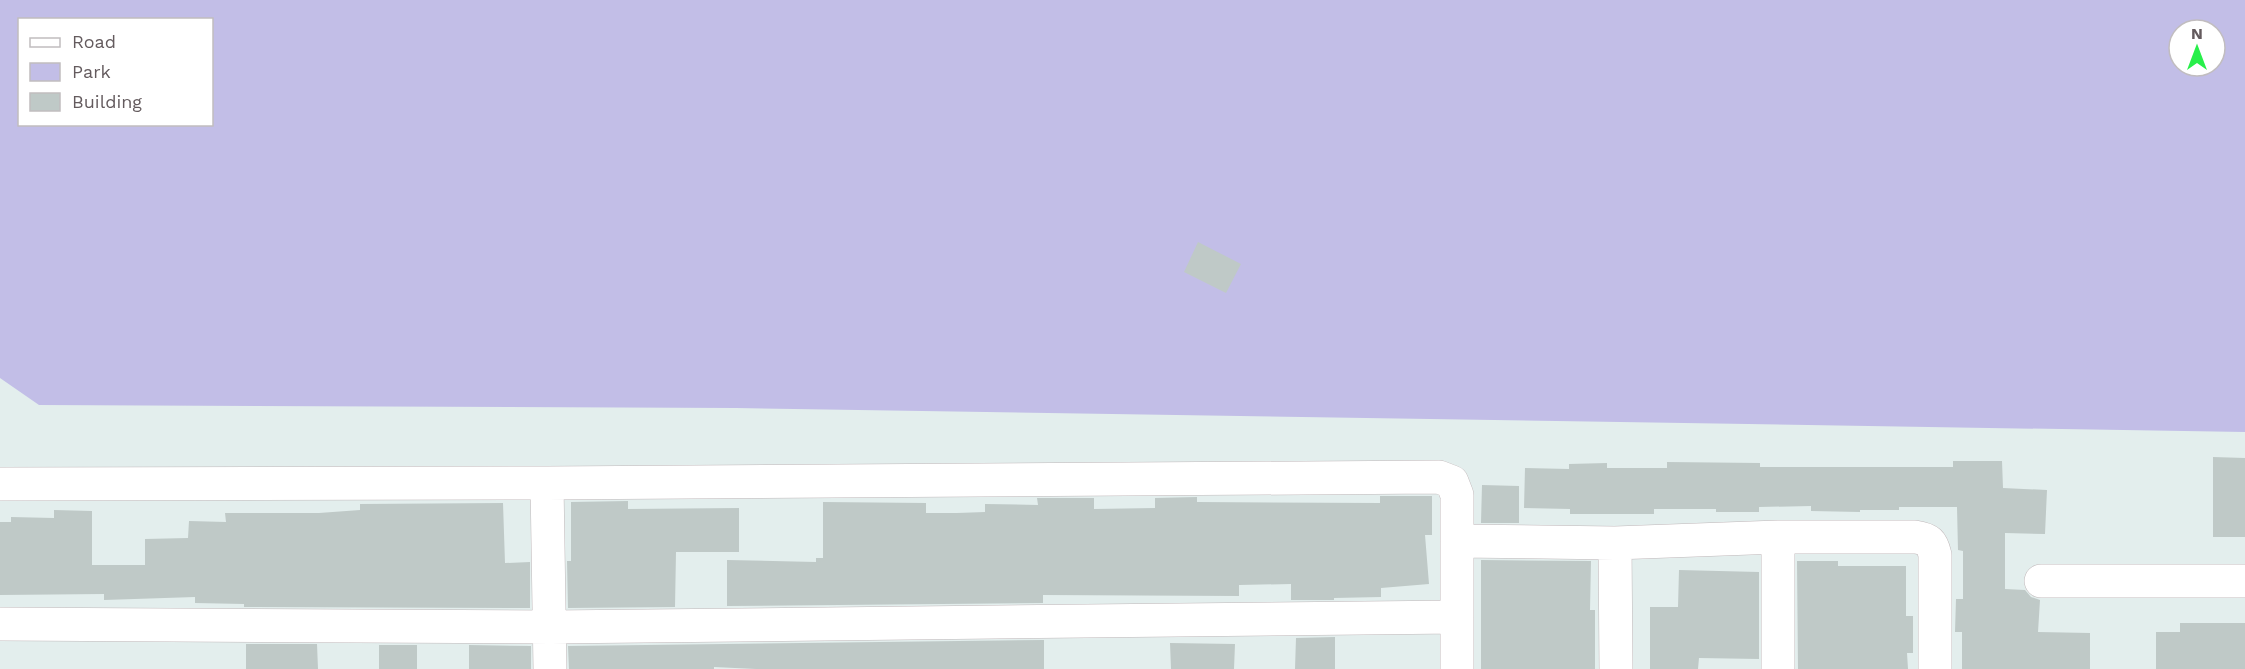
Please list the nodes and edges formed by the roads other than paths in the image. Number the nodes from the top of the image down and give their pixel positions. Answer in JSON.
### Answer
{"nodes":[{"id":1,"x":547,"y":483,"type":"junction"},
{"id":2,"x":0,"y":484,"type":"edge"},
{"id":3,"x":1778,"y":537,"type":"junction"},
{"id":4,"x":1457,"y":541,"type":"junction"},
{"id":5,"x":1615,"y":543,"type":"junction"},
{"id":6,"x":2041,"y":581,"type":"dead end"},
{"id":7,"x":2245,"y":581,"type":"edge"},
{"id":8,"x":1457,"y":617,"type":"junction"},
{"id":9,"x":0,"y":624,"type":"edge"},
{"id":10,"x":551,"y":627,"type":"junction"},
{"id":11,"x":550,"y":669,"type":"edge"},
{"id":12,"x":1457,"y":669,"type":"edge"},
{"id":13,"x":1616,"y":669,"type":"edge"},
{"id":14,"x":1778,"y":669,"type":"edge"},
{"id":15,"x":1935,"y":669,"type":"edge"}],
"edges":[{"from":1,"to":2,"type":"street"},
{"from":1,"to":4,"type":"street"},
{"from":1,"to":10,"type":"street"},
{"from":3,"to":5,"type":"street"},
{"from":3,"to":14,"type":"street"},
{"from":3,"to":15,"type":"street"},
{"from":4,"to":5,"type":"street"},
{"from":4,"to":8,"type":"street"},
{"from":5,"to":13,"type":"street"},
{"from":6,"to":7,"type":"street"},
{"from":8,"to":10,"type":"street"},
{"from":8,"to":12,"type":"street"},
{"from":9,"to":10,"type":"street"},
{"from":10,"to":11,"type":"street"}]}
